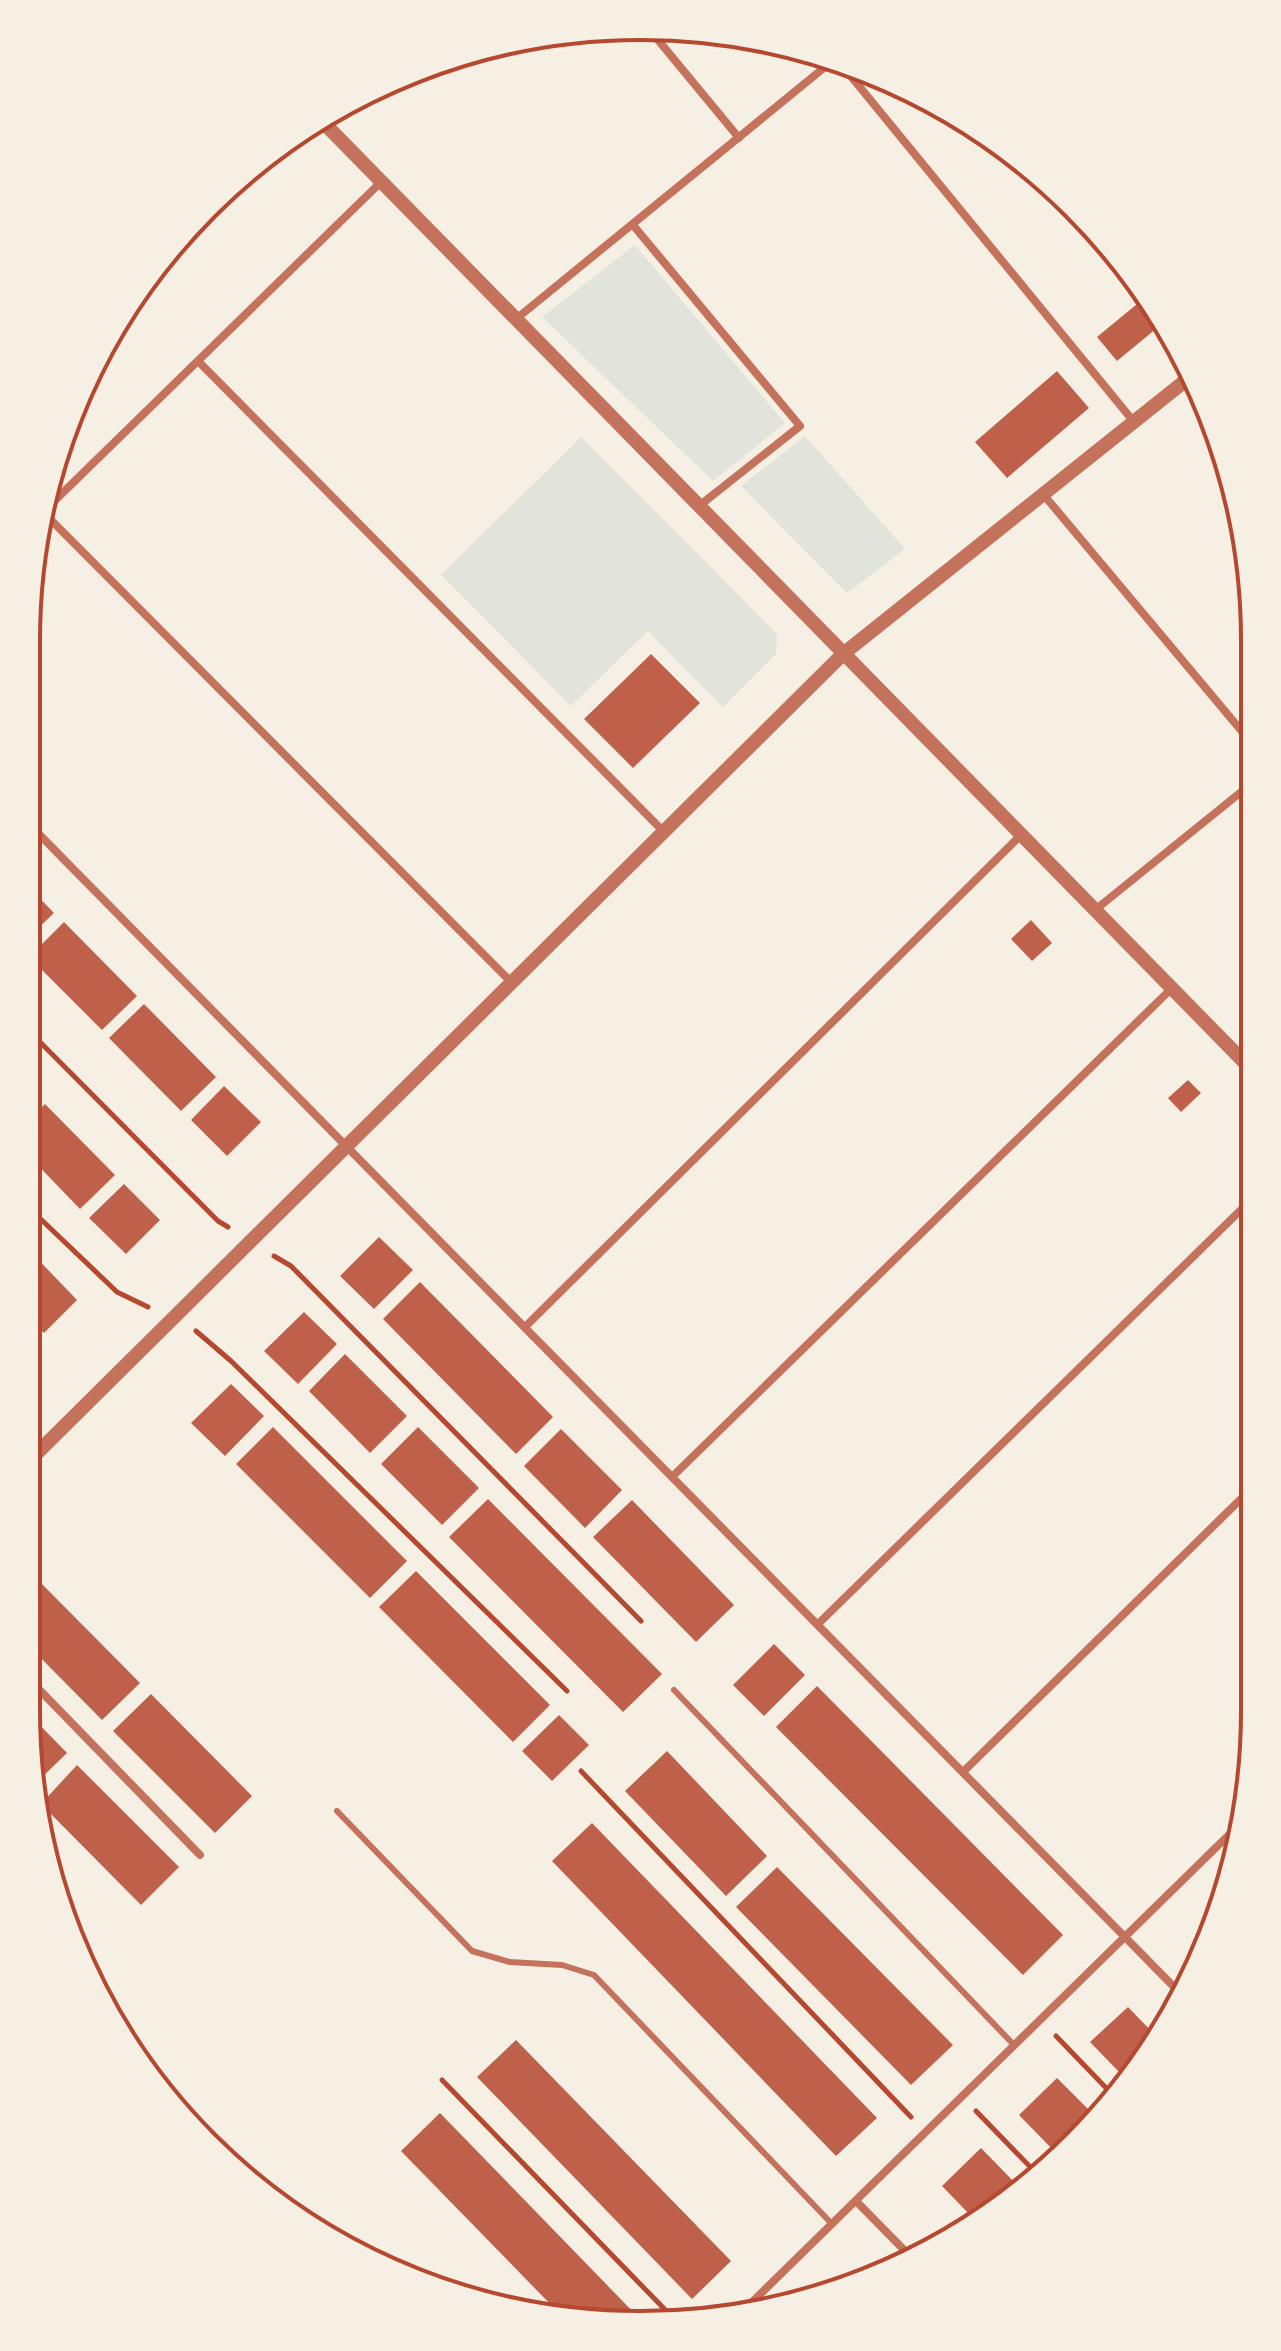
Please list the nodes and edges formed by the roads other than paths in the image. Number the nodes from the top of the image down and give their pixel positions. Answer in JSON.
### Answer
{"nodes":[{"id":1,"x":658,"y":40,"type":"edge"},
{"id":2,"x":823,"y":69,"type":"edge"},
{"id":3,"x":854,"y":80,"type":"edge"},
{"id":4,"x":328,"y":127,"type":"edge"},
{"id":5,"x":739,"y":138,"type":"junction"},
{"id":6,"x":381,"y":182,"type":"junction"},
{"id":7,"x":633,"y":225,"type":"junction"},
{"id":8,"x":516,"y":319,"type":"junction"},
{"id":9,"x":198,"y":361,"type":"junction"},
{"id":10,"x":1183,"y":383,"type":"edge"},
{"id":11,"x":1134,"y":422,"type":"junction"},
{"id":12,"x":1043,"y":494,"type":"junction"},
{"id":13,"x":57,"y":498,"type":"edge"},
{"id":14,"x":698,"y":506,"type":"junction"},
{"id":15,"x":52,"y":523,"type":"edge"},
{"id":16,"x":843,"y":654,"type":"junction"},
{"id":17,"x":1241,"y":730,"type":"edge"},
{"id":18,"x":1241,"y":792,"type":"edge"},
{"id":19,"x":664,"y":832,"type":"junction"},
{"id":20,"x":40,"y":835,"type":"edge"},
{"id":21,"x":1021,"y":835,"type":"junction"},
{"id":22,"x":1095,"y":910,"type":"junction"},
{"id":23,"x":512,"y":983,"type":"junction"},
{"id":24,"x":1172,"y":988,"type":"junction"},
{"id":25,"x":1241,"y":1059,"type":"edge"},
{"id":26,"x":348,"y":1145,"type":"junction"},
{"id":27,"x":1241,"y":1210,"type":"edge"},
{"id":28,"x":526,"y":1326,"type":"junction"},
{"id":29,"x":42,"y":1449,"type":"edge"},
{"id":30,"x":673,"y":1476,"type":"junction"},
{"id":31,"x":1241,"y":1499,"type":"edge"},
{"id":32,"x":818,"y":1624,"type":"junction"},
{"id":33,"x":40,"y":1690,"type":"edge"},
{"id":34,"x":674,"y":1690,"type":"dead end"},
{"id":35,"x":963,"y":1772,"type":"junction"},
{"id":36,"x":337,"y":1811,"type":"dead end"},
{"id":37,"x":1227,"y":1837,"type":"edge"},
{"id":38,"x":200,"y":1855,"type":"dead end"},
{"id":39,"x":1125,"y":1937,"type":"junction"},
{"id":40,"x":1174,"y":1986,"type":"edge"},
{"id":41,"x":1014,"y":2045,"type":"junction"},
{"id":42,"x":856,"y":2201,"type":"junction"},
{"id":43,"x":832,"y":2224,"type":"junction"},
{"id":44,"x":904,"y":2250,"type":"edge"},
{"id":45,"x":755,"y":2300,"type":"edge"}],
"edges":[{"from":1,"to":5,"type":"street"},
{"from":2,"to":5,"type":"street"},
{"from":3,"to":11,"type":"street"},
{"from":4,"to":6,"type":"street"},
{"from":5,"to":7,"type":"street"},
{"from":6,"to":8,"type":"street"},
{"from":6,"to":9,"type":"street"},
{"from":7,"to":8,"type":"street"},
{"from":7,"to":14,"type":"street"},
{"from":8,"to":14,"type":"street"},
{"from":9,"to":13,"type":"street"},
{"from":9,"to":19,"type":"street"},
{"from":10,"to":11,"type":"street"},
{"from":11,"to":12,"type":"street"},
{"from":12,"to":16,"type":"street"},
{"from":12,"to":17,"type":"street"},
{"from":14,"to":16,"type":"street"},
{"from":15,"to":23,"type":"street"},
{"from":16,"to":19,"type":"street"},
{"from":16,"to":21,"type":"street"},
{"from":18,"to":22,"type":"street"},
{"from":19,"to":23,"type":"street"},
{"from":20,"to":26,"type":"street"},
{"from":21,"to":22,"type":"street"},
{"from":21,"to":28,"type":"street"},
{"from":22,"to":24,"type":"street"},
{"from":23,"to":26,"type":"street"},
{"from":24,"to":25,"type":"street"},
{"from":24,"to":30,"type":"street"},
{"from":26,"to":28,"type":"street"},
{"from":26,"to":29,"type":"street"},
{"from":27,"to":32,"type":"street"},
{"from":28,"to":30,"type":"street"},
{"from":30,"to":32,"type":"street"},
{"from":31,"to":35,"type":"street"},
{"from":32,"to":35,"type":"street"},
{"from":33,"to":38,"type":"street"},
{"from":34,"to":41,"type":"lane"},
{"from":35,"to":39,"type":"street"},
{"from":36,"to":43,"type":"lane"},
{"from":37,"to":39,"type":"street"},
{"from":39,"to":40,"type":"street"},
{"from":39,"to":41,"type":"street"},
{"from":41,"to":42,"type":"street"},
{"from":42,"to":43,"type":"street"},
{"from":42,"to":44,"type":"street"},
{"from":43,"to":45,"type":"street"}]}
